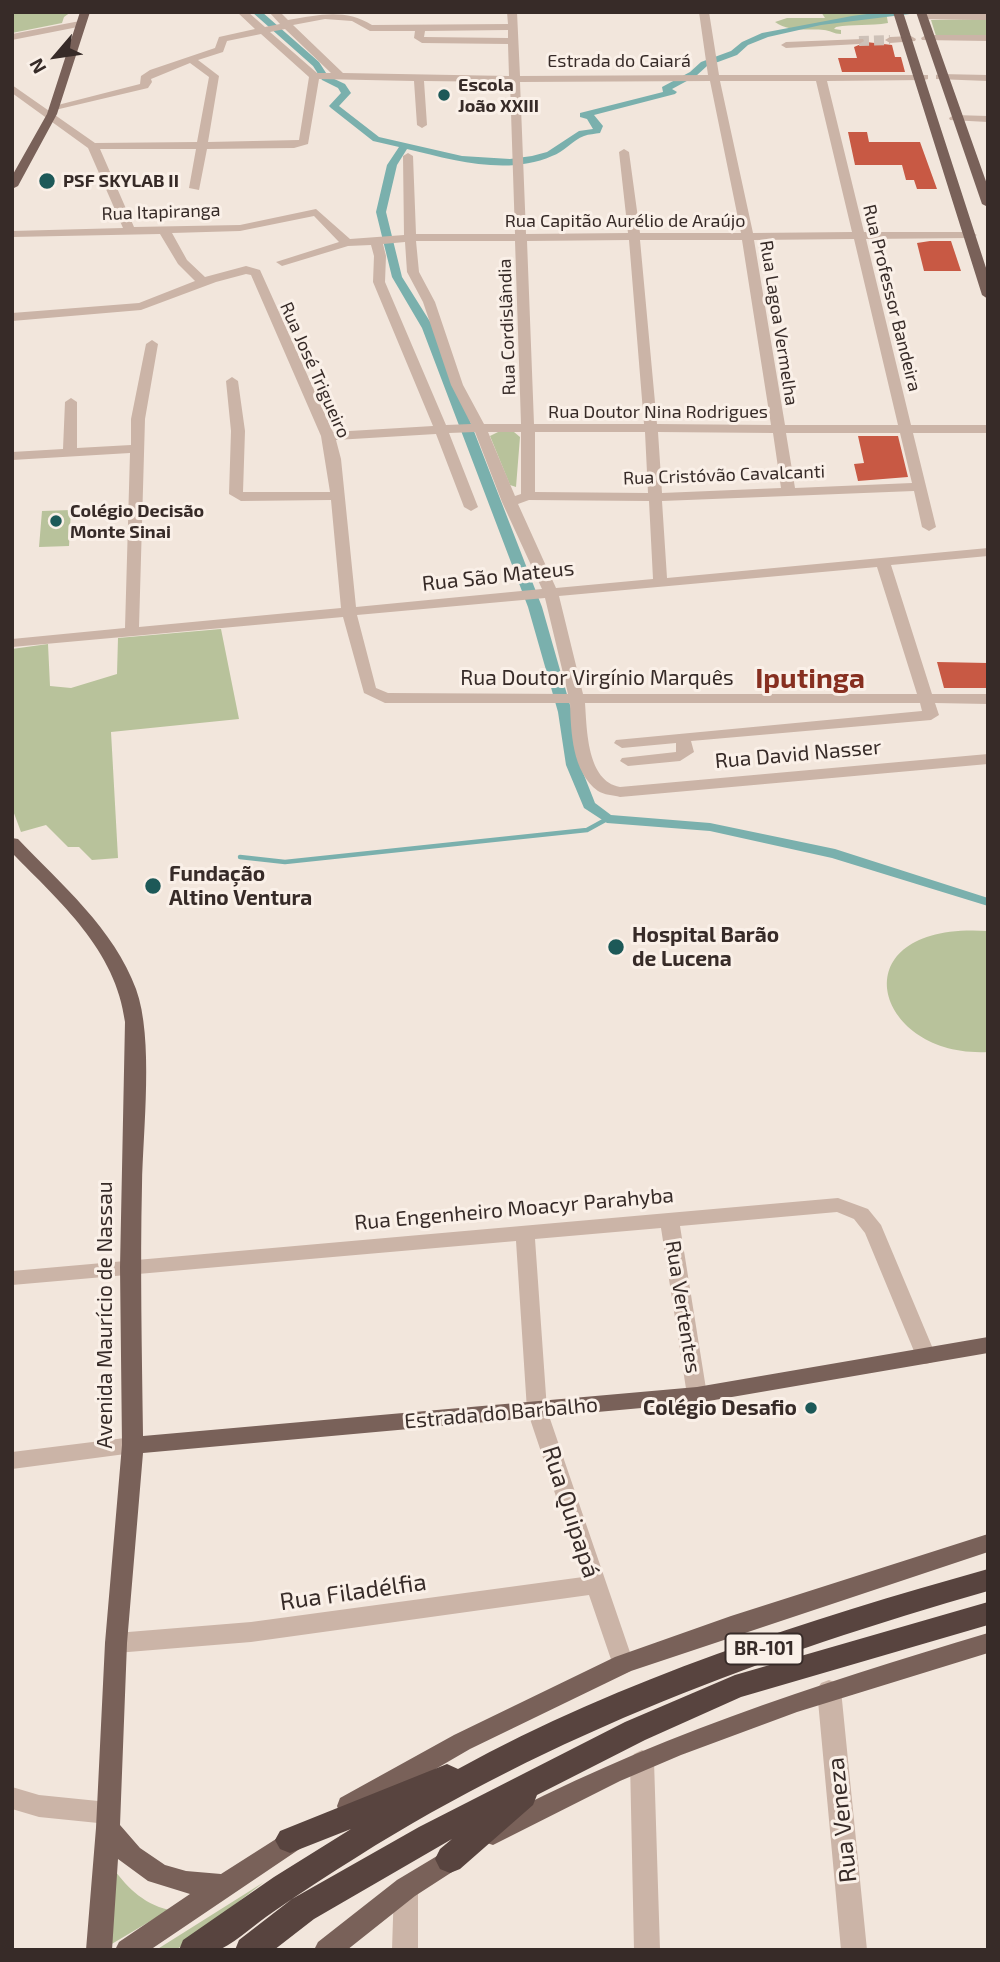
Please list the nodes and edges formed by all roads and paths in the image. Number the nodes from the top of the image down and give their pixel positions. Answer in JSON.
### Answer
{"nodes":[{"id":1,"x":85,"y":12,"type":"edge"},
{"id":2,"x":242,"y":12,"type":"edge"},
{"id":3,"x":274,"y":12,"type":"edge"},
{"id":4,"x":512,"y":12,"type":"edge"},
{"id":5,"x":324,"y":15,"type":"edge"},
{"id":6,"x":899,"y":15,"type":"edge"},
{"id":7,"x":922,"y":15,"type":"edge"},
{"id":8,"x":705,"y":17,"type":"edge"},
{"id":9,"x":988,"y":17,"type":"edge"},
{"id":10,"x":80,"y":24,"type":"junction"},
{"id":11,"x":288,"y":25,"type":"junction"},
{"id":12,"x":420,"y":27,"type":"junction"},
{"id":13,"x":513,"y":27,"type":"junction"},
{"id":14,"x":263,"y":30,"type":"junction"},
{"id":15,"x":12,"y":37,"type":"edge"},
{"id":16,"x":928,"y":38,"type":"junction"},
{"id":17,"x":988,"y":38,"type":"edge"},
{"id":18,"x":909,"y":39,"type":"junction"},
{"id":19,"x":890,"y":40,"type":"tunnel mouth"},
{"id":20,"x":513,"y":41,"type":"junction"},
{"id":21,"x":859,"y":41,"type":"tunnel mouth"},
{"id":22,"x":786,"y":45,"type":"dead end"},
{"id":23,"x":190,"y":59,"type":"junction"},
{"id":24,"x":337,"y":75,"type":"junction"},
{"id":25,"x":316,"y":76,"type":"junction"},
{"id":26,"x":921,"y":77,"type":"junction"},
{"id":27,"x":942,"y":77,"type":"junction"},
{"id":28,"x":714,"y":78,"type":"junction"},
{"id":29,"x":821,"y":78,"type":"junction"},
{"id":30,"x":988,"y":78,"type":"edge"},
{"id":31,"x":419,"y":79,"type":"junction"},
{"id":32,"x":515,"y":79,"type":"junction"},
{"id":33,"x":16,"y":93,"type":"edge"},
{"id":34,"x":53,"y":110,"type":"junction"},
{"id":35,"x":956,"y":118,"type":"junction"},
{"id":36,"x":988,"y":118,"type":"edge"},
{"id":37,"x":422,"y":125,"type":"dead end"},
{"id":38,"x":201,"y":145,"type":"junction"},
{"id":39,"x":93,"y":146,"type":"junction"},
{"id":40,"x":624,"y":152,"type":"dead end"},
{"id":41,"x":408,"y":156,"type":"dead end"},
{"id":42,"x":12,"y":186,"type":"edge"},
{"id":43,"x":984,"y":186,"type":"edge"},
{"id":44,"x":195,"y":188,"type":"dead end"},
{"id":45,"x":988,"y":204,"type":"edge"},
{"id":46,"x":164,"y":230,"type":"junction"},
{"id":47,"x":130,"y":231,"type":"junction"},
{"id":48,"x":12,"y":234,"type":"edge"},
{"id":49,"x":971,"y":235,"type":"junction"},
{"id":50,"x":859,"y":236,"type":"junction"},
{"id":51,"x":406,"y":238,"type":"junction"},
{"id":52,"x":748,"y":238,"type":"junction"},
{"id":53,"x":520,"y":239,"type":"junction"},
{"id":54,"x":636,"y":239,"type":"junction"},
{"id":55,"x":378,"y":240,"type":"junction"},
{"id":56,"x":347,"y":243,"type":"junction"},
{"id":57,"x":282,"y":262,"type":"dead end"},
{"id":58,"x":204,"y":282,"type":"junction"},
{"id":59,"x":988,"y":295,"type":"edge"},
{"id":60,"x":12,"y":317,"type":"edge"},
{"id":61,"x":152,"y":344,"type":"dead end"},
{"id":62,"x":232,"y":382,"type":"dead end"},
{"id":63,"x":71,"y":402,"type":"dead end"},
{"id":64,"x":475,"y":428,"type":"junction"},
{"id":65,"x":445,"y":429,"type":"junction"},
{"id":66,"x":528,"y":429,"type":"junction"},
{"id":67,"x":652,"y":429,"type":"junction"},
{"id":68,"x":779,"y":429,"type":"junction"},
{"id":69,"x":907,"y":429,"type":"junction"},
{"id":70,"x":988,"y":429,"type":"edge"},
{"id":71,"x":328,"y":436,"type":"junction"},
{"id":72,"x":136,"y":449,"type":"junction"},
{"id":73,"x":70,"y":453,"type":"junction"},
{"id":74,"x":12,"y":456,"type":"edge"},
{"id":75,"x":921,"y":487,"type":"junction"},
{"id":76,"x":789,"y":493,"type":"junction"},
{"id":77,"x":337,"y":496,"type":"junction"},
{"id":78,"x":528,"y":496,"type":"junction"},
{"id":79,"x":656,"y":497,"type":"junction"},
{"id":80,"x":509,"y":502,"type":"junction"},
{"id":81,"x":471,"y":507,"type":"dead end"},
{"id":82,"x":929,"y":527,"type":"dead end"},
{"id":83,"x":988,"y":552,"type":"edge"},
{"id":84,"x":883,"y":562,"type":"junction"},
{"id":85,"x":660,"y":582,"type":"junction"},
{"id":86,"x":551,"y":592,"type":"junction"},
{"id":87,"x":349,"y":613,"type":"junction"},
{"id":88,"x":132,"y":631,"type":"junction"},
{"id":89,"x":12,"y":643,"type":"edge"},
{"id":90,"x":375,"y":694,"type":"joint"},
{"id":91,"x":926,"y":698,"type":"junction"},
{"id":92,"x":574,"y":699,"type":"junction"},
{"id":93,"x":988,"y":699,"type":"edge"},
{"id":94,"x":682,"y":737,"type":"junction"},
{"id":95,"x":622,"y":743,"type":"dead end"},
{"id":96,"x":988,"y":759,"type":"edge"},
{"id":97,"x":628,"y":761,"type":"dead end"},
{"id":98,"x":12,"y":843,"type":"edge"},
{"id":99,"x":670,"y":1218,"type":"junction"},
{"id":100,"x":524,"y":1231,"type":"junction"},
{"id":101,"x":130,"y":1267,"type":"junction"},
{"id":102,"x":12,"y":1278,"type":"edge"},
{"id":103,"x":988,"y":1345,"type":"edge"},
{"id":104,"x":926,"y":1356,"type":"junction"},
{"id":105,"x":696,"y":1395,"type":"junction"},
{"id":106,"x":537,"y":1410,"type":"junction"},
{"id":107,"x":133,"y":1446,"type":"junction"},
{"id":108,"x":12,"y":1461,"type":"edge"},
{"id":109,"x":988,"y":1543,"type":"edge"},
{"id":110,"x":988,"y":1580,"type":"edge"},
{"id":111,"x":595,"y":1586,"type":"junction"},
{"id":112,"x":988,"y":1613,"type":"edge"},
{"id":113,"x":116,"y":1643,"type":"junction"},
{"id":114,"x":988,"y":1643,"type":"edge"},
{"id":115,"x":623,"y":1664,"type":"junction"},
{"id":116,"x":829,"y":1690,"type":"junction"},
{"id":117,"x":547,"y":1738,"type":"junction"},
{"id":118,"x":642,"y":1761,"type":"junction"},
{"id":119,"x":549,"y":1772,"type":"junction"},
{"id":120,"x":12,"y":1798,"type":"edge"},
{"id":121,"x":108,"y":1821,"type":"junction"},
{"id":122,"x":290,"y":1840,"type":"junction"},
{"id":123,"x":450,"y":1859,"type":"junction"},
{"id":124,"x":221,"y":1885,"type":"junction"},
{"id":125,"x":407,"y":1888,"type":"junction"},
{"id":126,"x":99,"y":1950,"type":"edge"},
{"id":127,"x":128,"y":1950,"type":"edge"},
{"id":128,"x":194,"y":1950,"type":"edge"},
{"id":129,"x":250,"y":1950,"type":"edge"},
{"id":130,"x":327,"y":1950,"type":"edge"},
{"id":131,"x":405,"y":1950,"type":"edge"},
{"id":132,"x":647,"y":1950,"type":"edge"},
{"id":133,"x":855,"y":1950,"type":"edge"}],
"edges":[{"from":1,"to":10,"type":"main road"},
{"from":2,"to":14,"type":"street"},
{"from":3,"to":11,"type":"street"},
{"from":4,"to":13,"type":"street","name":"Rua Cordislândia"},
{"from":5,"to":11,"type":"street"},
{"from":5,"to":12,"type":"street"},
{"from":6,"to":18,"type":"main road"},
{"from":7,"to":9,"type":"street"},
{"from":7,"to":16,"type":"main road"},
{"from":8,"to":28,"type":"street","name":"Rua Lagoa Vermelha"},
{"from":10,"to":15,"type":"street"},
{"from":10,"to":34,"type":"main road"},
{"from":11,"to":14,"type":"street"},
{"from":11,"to":24,"type":"street"},
{"from":12,"to":13,"type":"street"},
{"from":12,"to":20,"type":"street"},
{"from":13,"to":20,"type":"street","name":"Rua Cordislândia"},
{"from":14,"to":23,"type":"street"},
{"from":14,"to":25,"type":"street"},
{"from":16,"to":17,"type":"street"},
{"from":16,"to":27,"type":"main road"},
{"from":18,"to":19,"type":"street"},
{"from":18,"to":26,"type":"main road"},
{"from":20,"to":32,"type":"street","name":"Rua Cordislândia"},
{"from":21,"to":22,"type":"street"},
{"from":23,"to":34,"type":"street"},
{"from":23,"to":38,"type":"street"},
{"from":24,"to":25,"type":"street","name":"Estrada do Caiará"},
{"from":24,"to":31,"type":"street","name":"Estrada do Caiará"},
{"from":25,"to":38,"type":"street"},
{"from":26,"to":29,"type":"street","name":"Estrada do Caiará"},
{"from":26,"to":49,"type":"main road"},
{"from":27,"to":30,"type":"street"},
{"from":27,"to":35,"type":"main road"},
{"from":28,"to":29,"type":"street","name":"Estrada do Caiará"},
{"from":28,"to":32,"type":"street","name":"Estrada do Caiará"},
{"from":28,"to":52,"type":"street","name":"Rua Lagoa Vermelha"},
{"from":29,"to":50,"type":"street","name":"Rua Professor Bandeira"},
{"from":31,"to":32,"type":"street","name":"Estrada do Caiará"},
{"from":31,"to":37,"type":"street"},
{"from":32,"to":53,"type":"street","name":"Rua Cordislândia"},
{"from":33,"to":34,"type":"street"},
{"from":34,"to":39,"type":"street"},
{"from":34,"to":42,"type":"main road"},
{"from":35,"to":36,"type":"street"},
{"from":35,"to":43,"type":"main road"},
{"from":38,"to":39,"type":"street"},
{"from":38,"to":44,"type":"street"},
{"from":39,"to":47,"type":"street"},
{"from":40,"to":54,"type":"street"},
{"from":41,"to":51,"type":"street"},
{"from":43,"to":45,"type":"main road"},
{"from":46,"to":47,"type":"street","name":"Rua Itapiranga"},
{"from":46,"to":56,"type":"street","name":"Rua Itapiranga"},
{"from":46,"to":58,"type":"street"},
{"from":47,"to":48,"type":"street","name":"Rua Itapiranga"},
{"from":49,"to":50,"type":"street","name":"Rua Capitão Aurélio de Araújo"},
{"from":49,"to":59,"type":"main road"},
{"from":50,"to":52,"type":"street","name":"Rua Capitão Aurélio de Araújo"},
{"from":50,"to":69,"type":"street","name":"Rua Professor Bandeira"},
{"from":51,"to":53,"type":"street","name":"Rua Capitão Aurélio de Araújo"},
{"from":51,"to":55,"type":"street","name":"Rua Capitão Aurélio de Araújo"},
{"from":51,"to":64,"type":"street"},
{"from":52,"to":54,"type":"street","name":"Rua Capitão Aurélio de Araújo"},
{"from":52,"to":68,"type":"street","name":"Rua Lagoa Vermelha"},
{"from":53,"to":54,"type":"street","name":"Rua Capitão Aurélio de Araújo"},
{"from":53,"to":66,"type":"street","name":"Rua Cordislândia"},
{"from":54,"to":67,"type":"street"},
{"from":55,"to":56,"type":"street","name":"Rua Capitão Aurélio de Araújo"},
{"from":55,"to":65,"type":"street"},
{"from":56,"to":57,"type":"street","name":"Rua Capitão Aurélio de Araújo"},
{"from":58,"to":60,"type":"street"},
{"from":58,"to":71,"type":"street","name":"Rua José Trigueiro"},
{"from":61,"to":72,"type":"street"},
{"from":62,"to":77,"type":"street"},
{"from":63,"to":73,"type":"street"},
{"from":64,"to":65,"type":"street","name":"Rua Doutor Nina Rodrigues"},
{"from":64,"to":66,"type":"street","name":"Rua Doutor Nina Rodrigues"},
{"from":64,"to":80,"type":"street"},
{"from":65,"to":71,"type":"street","name":"Rua Doutor Nina Rodrigues"},
{"from":65,"to":81,"type":"street"},
{"from":66,"to":67,"type":"street","name":"Rua Doutor Nina Rodrigues"},
{"from":66,"to":78,"type":"street","name":"Rua Cordislândia"},
{"from":67,"to":68,"type":"street","name":"Rua Doutor Nina Rodrigues"},
{"from":67,"to":79,"type":"street"},
{"from":68,"to":69,"type":"street","name":"Rua Doutor Nina Rodrigues"},
{"from":68,"to":76,"type":"street","name":"Rua Lagoa Vermelha"},
{"from":69,"to":70,"type":"street","name":"Rua Doutor Nina Rodrigues"},
{"from":69,"to":75,"type":"street","name":"Rua Professor Bandeira"},
{"from":71,"to":77,"type":"street","name":"Rua José Trigueiro"},
{"from":72,"to":73,"type":"street"},
{"from":72,"to":88,"type":"street"},
{"from":73,"to":74,"type":"street"},
{"from":75,"to":76,"type":"street","name":"Rua Cristóvão Cavalcanti"},
{"from":75,"to":82,"type":"street","name":"Rua Professor Bandeira"},
{"from":76,"to":79,"type":"street","name":"Rua Cristóvão Cavalcanti"},
{"from":77,"to":87,"type":"street","name":"Rua José Trigueiro"},
{"from":78,"to":79,"type":"street","name":"Rua Cristóvão Cavalcanti"},
{"from":78,"to":80,"type":"street"},
{"from":79,"to":85,"type":"street"},
{"from":80,"to":86,"type":"street"},
{"from":83,"to":84,"type":"street","name":"Rua São Mateus"},
{"from":84,"to":85,"type":"street","name":"Rua São Mateus"},
{"from":84,"to":91,"type":"street"},
{"from":85,"to":86,"type":"street","name":"Rua São Mateus"},
{"from":86,"to":87,"type":"street","name":"Rua São Mateus"},
{"from":86,"to":92,"type":"street"},
{"from":87,"to":88,"type":"street","name":"Rua São Mateus"},
{"from":87,"to":90,"type":"street","name":"Rua José Trigueiro"},
{"from":88,"to":89,"type":"street","name":"Rua São Mateus"},
{"from":90,"to":92,"type":"street","name":"Rua Doutor Virgínio Marquês"},
{"from":91,"to":92,"type":"street","name":"Rua Doutor Virgínio Marquês"},
{"from":91,"to":93,"type":"street","name":"Rua Doutor Virgínio Marquês"},
{"from":91,"to":94,"type":"street"},
{"from":92,"to":96,"type":"street","name":"Rua David Nasser"},
{"from":94,"to":95,"type":"street"},
{"from":94,"to":97,"type":"street"},
{"from":98,"to":101,"type":"main road","name":"Avenida Maurício de Nassau"},
{"from":99,"to":100,"type":"street","name":"Rua Engenheiro Moacyr Parahyba"},
{"from":99,"to":104,"type":"street","name":"Rua Engenheiro Moacyr Parahyba"},
{"from":99,"to":105,"type":"street","name":"Rua Vertentes"},
{"from":100,"to":101,"type":"street","name":"Rua Engenheiro Moacyr Parahyba"},
{"from":100,"to":106,"type":"street","name":"Rua Quipapá"},
{"from":101,"to":102,"type":"street","name":"Rua Engenheiro Moacyr Parahyba"},
{"from":101,"to":107,"type":"main road","name":"Avenida Maurício de Nassau"},
{"from":103,"to":104,"type":"main road","name":"Estrada do Barbalho"},
{"from":104,"to":105,"type":"main road","name":"Estrada do Barbalho"},
{"from":105,"to":106,"type":"main road","name":"Estrada do Barbalho"},
{"from":106,"to":107,"type":"main road","name":"Estrada do Barbalho"},
{"from":106,"to":111,"type":"street","name":"Rua Quipapá"},
{"from":107,"to":108,"type":"street","name":"Estrada do Barbalho"},
{"from":107,"to":113,"type":"main road","name":"Avenida Maurício de Nassau"},
{"from":109,"to":115,"type":"main road"},
{"from":110,"to":117,"type":"highway","number":"BR-101"},
{"from":111,"to":113,"type":"street","name":"Rua Filadélfia"},
{"from":111,"to":115,"type":"street","name":"Rua Quipapá"},
{"from":112,"to":119,"type":"highway","number":"BR-101"},
{"from":113,"to":121,"type":"main road","name":"Avenida Maurício de Nassau"},
{"from":114,"to":116,"type":"main road"},
{"from":115,"to":122,"type":"main road"},
{"from":116,"to":118,"type":"main road"},
{"from":116,"to":133,"type":"street","name":"Rua Veneza"},
{"from":117,"to":122,"type":"highway"},
{"from":117,"to":128,"type":"highway","number":"BR-101"},
{"from":118,"to":123,"type":"main road"},
{"from":118,"to":132,"type":"street"},
{"from":119,"to":123,"type":"highway"},
{"from":119,"to":129,"type":"highway","number":"BR-101"},
{"from":120,"to":121,"type":"street"},
{"from":121,"to":124,"type":"main road"},
{"from":121,"to":126,"type":"main road","name":"Avenida Maurício de Nassau"},
{"from":122,"to":124,"type":"main road"},
{"from":123,"to":125,"type":"main road"},
{"from":124,"to":127,"type":"main road"},
{"from":125,"to":130,"type":"main road"},
{"from":125,"to":131,"type":"street"}]}
